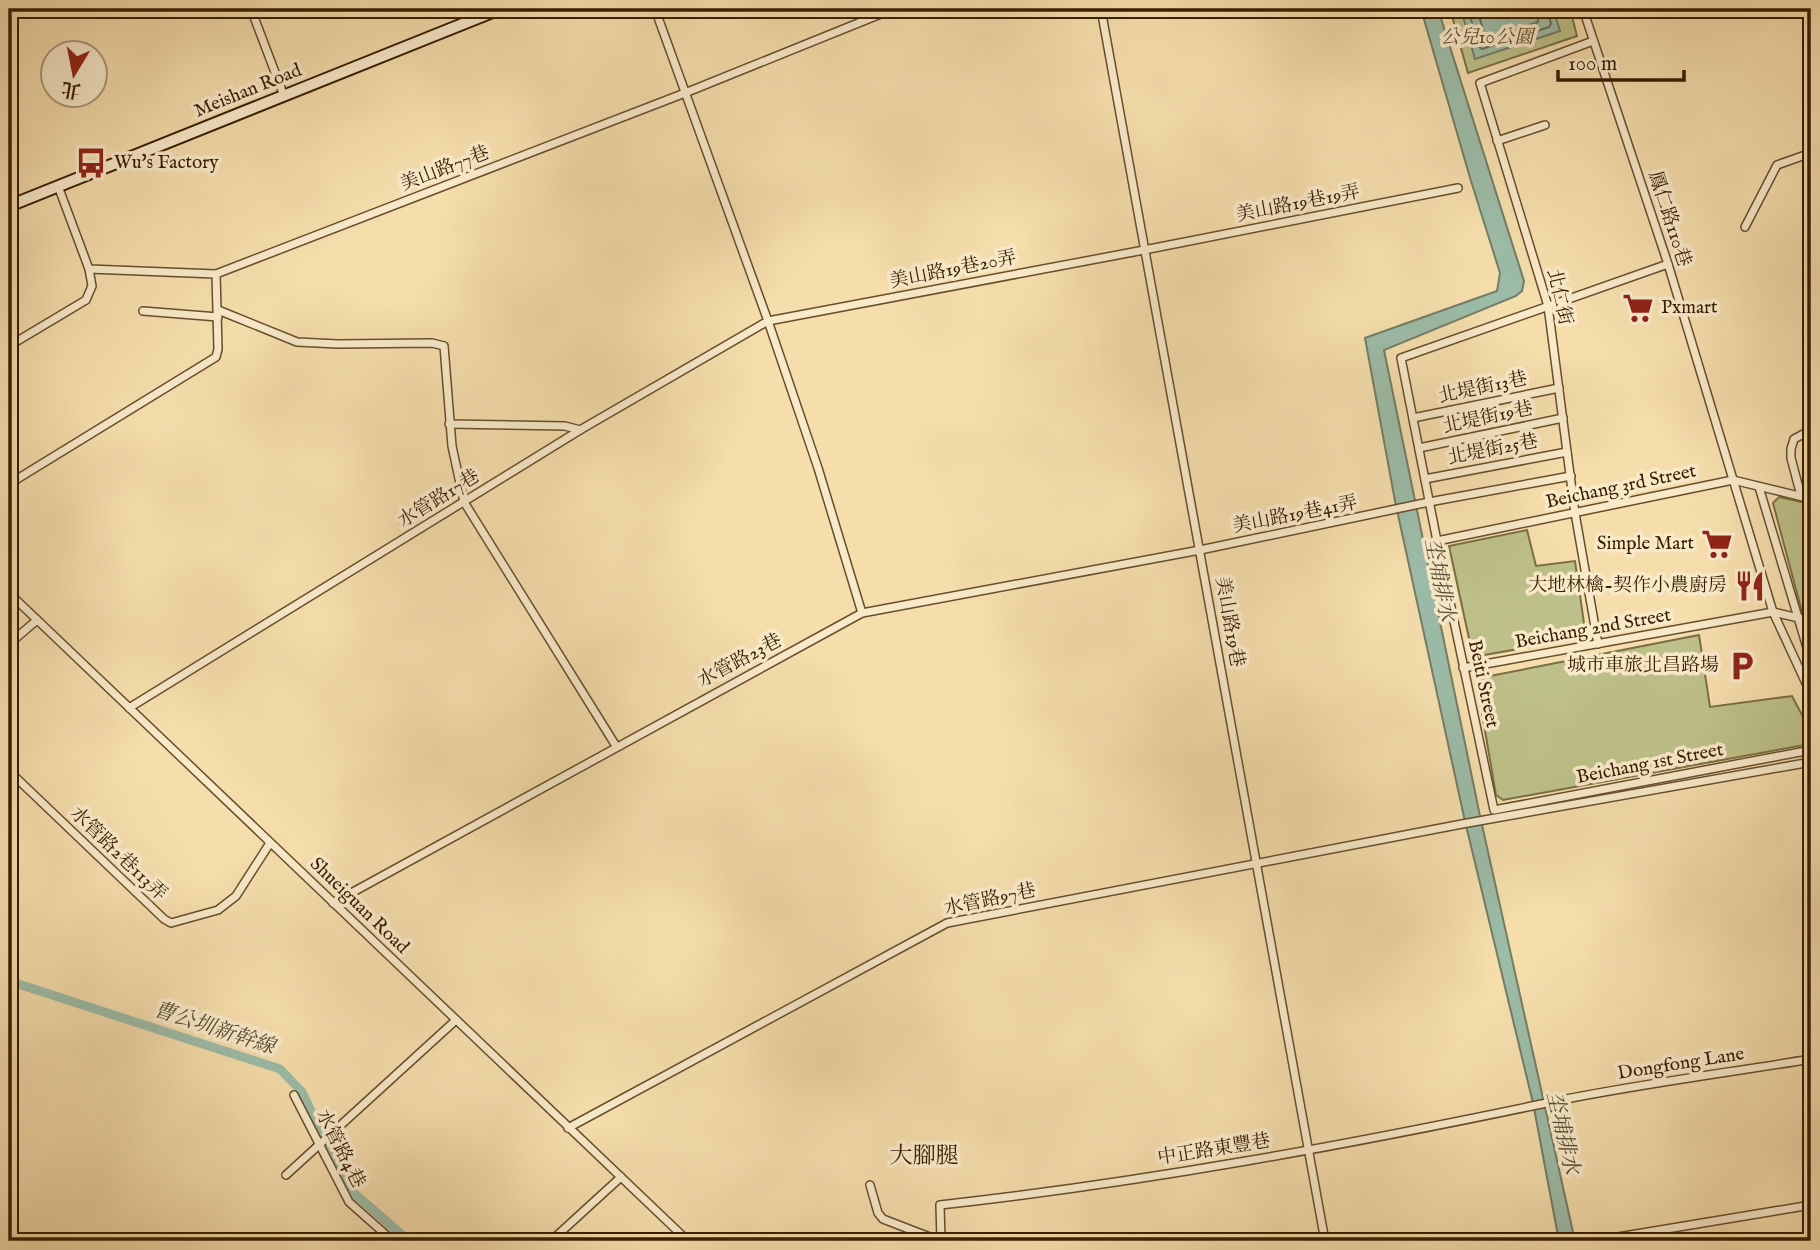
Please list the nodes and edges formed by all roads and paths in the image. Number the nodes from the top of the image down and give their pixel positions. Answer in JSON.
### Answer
{"nodes":[{"id":1,"x":251,"y":9,"type":"edge"},
{"id":2,"x":500,"y":9,"type":"edge"},
{"id":3,"x":655,"y":9,"type":"edge"},
{"id":4,"x":893,"y":9,"type":"edge"},
{"id":5,"x":1101,"y":9,"type":"edge"},
{"id":6,"x":1583,"y":9,"type":"edge"},
{"id":7,"x":1593,"y":41,"type":"junction"},
{"id":8,"x":685,"y":93,"type":"junction"},
{"id":9,"x":284,"y":96,"type":"junction"},
{"id":10,"x":1545,"y":125,"type":"dead end"},
{"id":11,"x":1497,"y":141,"type":"junction"},
{"id":12,"x":1811,"y":153,"type":"edge"},
{"id":13,"x":58,"y":186,"type":"junction"},
{"id":14,"x":1458,"y":188,"type":"dead end"},
{"id":15,"x":9,"y":206,"type":"edge"},
{"id":16,"x":1745,"y":228,"type":"dead end"},
{"id":17,"x":1144,"y":250,"type":"junction"},
{"id":18,"x":1668,"y":264,"type":"junction"},
{"id":19,"x":89,"y":269,"type":"junction"},
{"id":20,"x":216,"y":274,"type":"junction"},
{"id":21,"x":1548,"y":306,"type":"junction"},
{"id":22,"x":143,"y":311,"type":"dead end"},
{"id":23,"x":218,"y":314,"type":"junction"},
{"id":24,"x":768,"y":321,"type":"junction"},
{"id":25,"x":9,"y":346,"type":"edge"},
{"id":26,"x":1559,"y":387,"type":"junction"},
{"id":27,"x":1413,"y":418,"type":"junction"},
{"id":28,"x":1563,"y":418,"type":"junction"},
{"id":29,"x":449,"y":424,"type":"junction"},
{"id":30,"x":580,"y":430,"type":"junction"},
{"id":31,"x":1811,"y":430,"type":"edge"},
{"id":32,"x":1419,"y":448,"type":"junction"},
{"id":33,"x":1567,"y":452,"type":"junction"},
{"id":34,"x":1571,"y":476,"type":"junction"},
{"id":35,"x":1425,"y":479,"type":"junction"},
{"id":36,"x":1733,"y":480,"type":"junction"},
{"id":37,"x":9,"y":484,"type":"edge"},
{"id":38,"x":1759,"y":487,"type":"junction"},
{"id":39,"x":1801,"y":496,"type":"junction"},
{"id":40,"x":1811,"y":499,"type":"edge"},
{"id":41,"x":464,"y":502,"type":"junction"},
{"id":42,"x":1426,"y":503,"type":"junction"},
{"id":43,"x":1575,"y":513,"type":"junction"},
{"id":44,"x":1437,"y":541,"type":"junction"},
{"id":45,"x":1200,"y":550,"type":"junction"},
{"id":46,"x":9,"y":593,"type":"edge"},
{"id":47,"x":1773,"y":612,"type":"junction"},
{"id":48,"x":862,"y":613,"type":"junction"},
{"id":49,"x":1799,"y":618,"type":"junction"},
{"id":50,"x":37,"y":620,"type":"junction"},
{"id":51,"x":1811,"y":621,"type":"edge"},
{"id":52,"x":9,"y":644,"type":"edge"},
{"id":53,"x":1598,"y":644,"type":"junction"},
{"id":54,"x":1811,"y":661,"type":"edge"},
{"id":55,"x":1463,"y":668,"type":"junction"},
{"id":56,"x":1811,"y":694,"type":"edge"},
{"id":57,"x":130,"y":708,"type":"junction"},
{"id":58,"x":616,"y":746,"type":"junction"},
{"id":59,"x":1811,"y":750,"type":"edge"},
{"id":60,"x":1811,"y":762,"type":"edge"},
{"id":61,"x":9,"y":771,"type":"edge"},
{"id":62,"x":1494,"y":814,"type":"junction"},
{"id":63,"x":270,"y":843,"type":"junction"},
{"id":64,"x":1257,"y":864,"type":"junction"},
{"id":65,"x":333,"y":903,"type":"junction"},
{"id":66,"x":456,"y":1020,"type":"junction"},
{"id":67,"x":1811,"y":1059,"type":"edge"},
{"id":68,"x":294,"y":1095,"type":"dead end"},
{"id":69,"x":1526,"y":1108,"type":"joint"},
{"id":70,"x":569,"y":1128,"type":"junction"},
{"id":71,"x":321,"y":1144,"type":"junction"},
{"id":72,"x":1309,"y":1151,"type":"junction"},
{"id":73,"x":286,"y":1175,"type":"dead end"},
{"id":74,"x":621,"y":1177,"type":"junction"},
{"id":75,"x":870,"y":1185,"type":"dead end"},
{"id":76,"x":1811,"y":1205,"type":"edge"},
{"id":77,"x":393,"y":1241,"type":"edge"},
{"id":78,"x":551,"y":1241,"type":"edge"},
{"id":79,"x":688,"y":1241,"type":"edge"},
{"id":80,"x":941,"y":1241,"type":"edge"},
{"id":81,"x":1325,"y":1241,"type":"edge"},
{"id":82,"x":1594,"y":1241,"type":"edge"}],
"edges":[{"from":1,"to":9,"type":"street"},
{"from":2,"to":9,"type":"street","name":"Meishan Road"},
{"from":3,"to":8,"type":"street"},
{"from":4,"to":8,"type":"street","name":"美山路77巷"},
{"from":5,"to":17,"type":"street","name":"美山路19巷"},
{"from":6,"to":7,"type":"street","name":"鳳仁路110巷"},
{"from":7,"to":11,"type":"street","name":"北仁街"},
{"from":7,"to":18,"type":"street","name":"鳳仁路110巷"},
{"from":8,"to":20,"type":"street","name":"美山路77巷"},
{"from":8,"to":24,"type":"street"},
{"from":9,"to":13,"type":"street","name":"Meishan Road"},
{"from":10,"to":11,"type":"street"},
{"from":11,"to":21,"type":"street","name":"北仁街"},
{"from":12,"to":16,"type":"street"},
{"from":13,"to":15,"type":"street","name":"Meishan Road"},
{"from":13,"to":19,"type":"street"},
{"from":14,"to":17,"type":"street","name":"美山路19巷19弄"},
{"from":17,"to":24,"type":"street","name":"美山路19巷20弄"},
{"from":17,"to":45,"type":"street","name":"美山路19巷"},
{"from":18,"to":21,"type":"street"},
{"from":18,"to":36,"type":"street","name":"鳳仁路110巷"},
{"from":19,"to":20,"type":"street","name":"美山路77巷"},
{"from":19,"to":25,"type":"street"},
{"from":20,"to":23,"type":"street"},
{"from":21,"to":26,"type":"street","name":"北仁街"},
{"from":21,"to":27,"type":"street","name":"Beiti Street"},
{"from":22,"to":23,"type":"street"},
{"from":23,"to":29,"type":"street"},
{"from":23,"to":37,"type":"street"},
{"from":24,"to":30,"type":"street","name":"水管路17巷"},
{"from":24,"to":48,"type":"street"},
{"from":26,"to":27,"type":"street","name":"北堤街13巷"},
{"from":26,"to":28,"type":"street","name":"北仁街"},
{"from":27,"to":32,"type":"street","name":"Beiti Street"},
{"from":28,"to":32,"type":"street","name":"北堤街19巷"},
{"from":28,"to":33,"type":"street","name":"北仁街"},
{"from":29,"to":30,"type":"street"},
{"from":29,"to":41,"type":"street"},
{"from":30,"to":41,"type":"street","name":"水管路17巷"},
{"from":31,"to":39,"type":"street"},
{"from":32,"to":35,"type":"street","name":"Beiti Street"},
{"from":33,"to":34,"type":"street","name":"北仁街"},
{"from":33,"to":35,"type":"street","name":"北堤街25巷"},
{"from":34,"to":42,"type":"street","name":"美山路19巷41弄"},
{"from":34,"to":43,"type":"street","name":"北仁街"},
{"from":35,"to":42,"type":"street","name":"Beiti Street"},
{"from":36,"to":38,"type":"street","name":"Beichang 3rd Street"},
{"from":36,"to":43,"type":"street","name":"Beichang 3rd Street"},
{"from":36,"to":47,"type":"street","name":"鳳仁路110巷"},
{"from":38,"to":39,"type":"street","name":"Beichang 3rd Street"},
{"from":38,"to":49,"type":"street"},
{"from":39,"to":40,"type":"street","name":"Beichang 3rd Street"},
{"from":41,"to":57,"type":"street","name":"水管路17巷"},
{"from":41,"to":58,"type":"street"},
{"from":42,"to":44,"type":"street","name":"Beiti Street"},
{"from":42,"to":45,"type":"street","name":"美山路19巷41弄"},
{"from":43,"to":44,"type":"street","name":"Beichang 3rd Street"},
{"from":43,"to":53,"type":"street","name":"北仁街"},
{"from":44,"to":55,"type":"street","name":"Beiti Street"},
{"from":45,"to":48,"type":"street","name":"水管路23巷"},
{"from":45,"to":64,"type":"street","name":"美山路19巷"},
{"from":46,"to":50,"type":"street","name":"Shueiguan Road"},
{"from":47,"to":49,"type":"street","name":"Beichang 2nd Street"},
{"from":47,"to":53,"type":"street","name":"Beichang 2nd Street"},
{"from":47,"to":56,"type":"street","name":"鳳仁路110巷"},
{"from":48,"to":58,"type":"street","name":"水管路23巷"},
{"from":49,"to":51,"type":"street","name":"Beichang 2nd Street"},
{"from":49,"to":54,"type":"street"},
{"from":50,"to":52,"type":"street"},
{"from":50,"to":57,"type":"street","name":"Shueiguan Road"},
{"from":53,"to":55,"type":"street","name":"Beichang 2nd Street"},
{"from":55,"to":62,"type":"street","name":"Beiti Street"},
{"from":57,"to":63,"type":"street","name":"Shueiguan Road"},
{"from":58,"to":65,"type":"street","name":"水管路23巷"},
{"from":59,"to":62,"type":"street","name":"Beichang 1st Street"},
{"from":60,"to":62,"type":"street"},
{"from":61,"to":63,"type":"street","name":"水管路2巷113弄"},
{"from":62,"to":64,"type":"street","name":"水管路97巷"},
{"from":63,"to":65,"type":"street","name":"Shueiguan Road"},
{"from":64,"to":70,"type":"street","name":"水管路97巷"},
{"from":64,"to":72,"type":"street","name":"美山路19巷"},
{"from":65,"to":66,"type":"street","name":"Shueiguan Road"},
{"from":66,"to":70,"type":"street","name":"Shueiguan Road"},
{"from":66,"to":71,"type":"street","name":"水管路4巷"},
{"from":67,"to":69,"type":"street","name":"Dongfong Lane"},
{"from":68,"to":71,"type":"street","name":"水管路4巷"},
{"from":69,"to":72,"type":"street","name":"中正路東豐巷"},
{"from":70,"to":74,"type":"street","name":"Shueiguan Road"},
{"from":71,"to":73,"type":"street","name":"水管路4巷"},
{"from":71,"to":77,"type":"street","name":"水管路4巷"},
{"from":72,"to":80,"type":"street","name":"中正路東豐巷"},
{"from":72,"to":81,"type":"street","name":"美山路19巷"},
{"from":74,"to":78,"type":"street"},
{"from":74,"to":79,"type":"street","name":"Shueiguan Road"},
{"from":75,"to":80,"type":"street"},
{"from":76,"to":82,"type":"street"}]}
